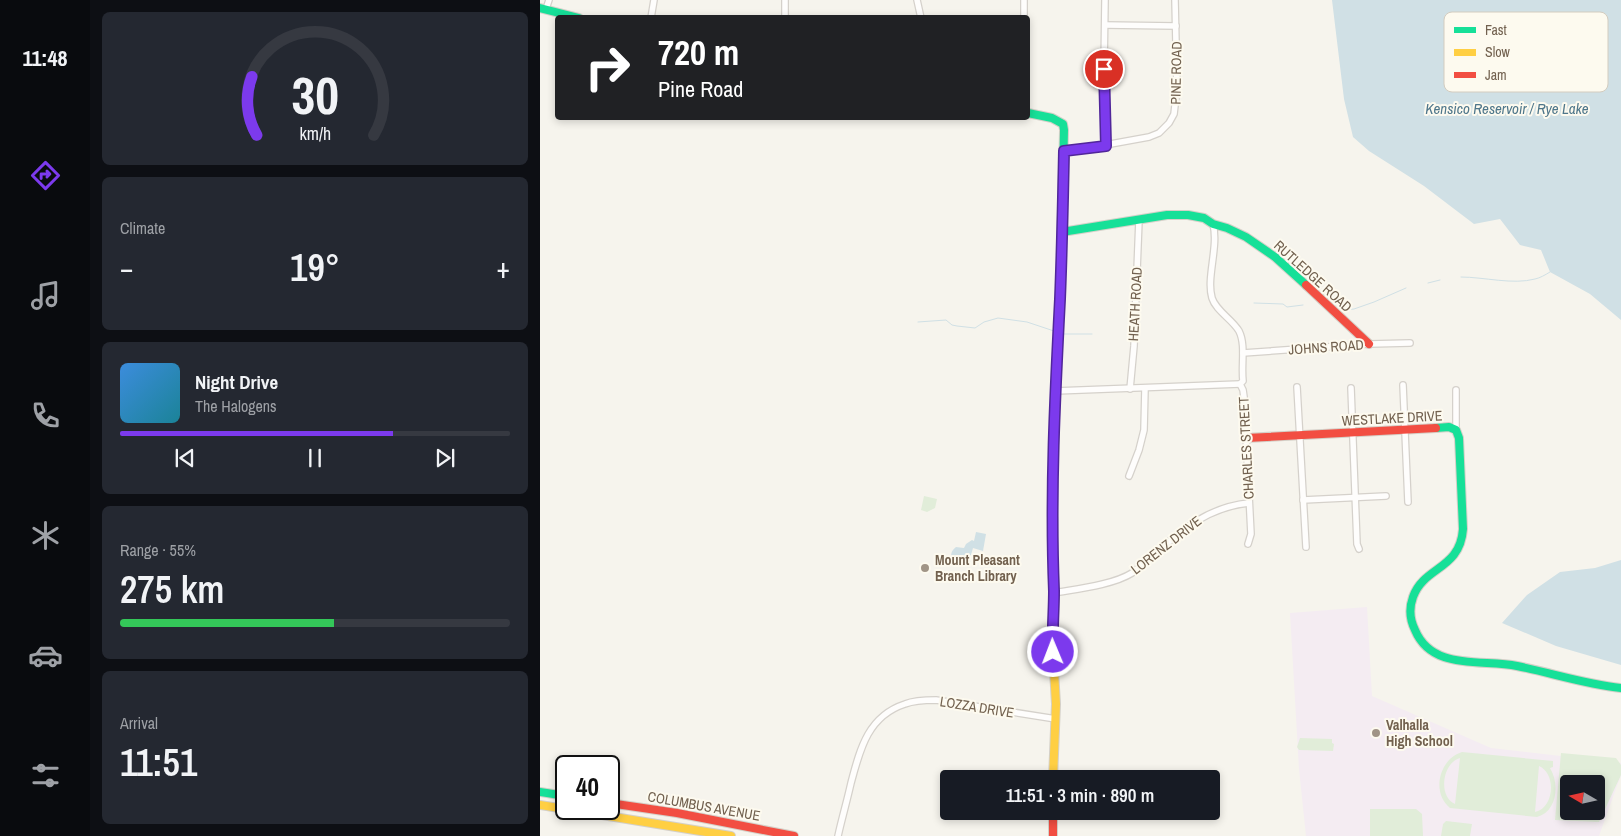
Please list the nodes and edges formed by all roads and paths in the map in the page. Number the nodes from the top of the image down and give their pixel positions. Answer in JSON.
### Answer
{"nodes":[{"id":1,"x":549,"y":0,"type":"edge"},
{"id":2,"x":654,"y":0,"type":"edge"},
{"id":3,"x":785,"y":0,"type":"edge"},
{"id":4,"x":917,"y":0,"type":"edge"},
{"id":5,"x":1024,"y":0,"type":"edge"},
{"id":6,"x":1105,"y":0,"type":"edge"},
{"id":7,"x":1175,"y":0,"type":"edge"},
{"id":8,"x":543,"y":8,"type":"edge"},
{"id":9,"x":568,"y":15,"type":"edge"},
{"id":10,"x":652,"y":15,"type":"edge"},
{"id":11,"x":785,"y":15,"type":"edge"},
{"id":12,"x":920,"y":15,"type":"edge"},
{"id":13,"x":1024,"y":15,"type":"edge"},
{"id":14,"x":1105,"y":25,"type":"junction"},
{"id":15,"x":1176,"y":26,"type":"junction"},
{"id":16,"x":1030,"y":113,"type":"edge"},
{"id":17,"x":1106,"y":146,"type":"junction"},
{"id":18,"x":1064,"y":151,"type":"junction"},
{"id":19,"x":1139,"y":220,"type":"junction"},
{"id":20,"x":1213,"y":224,"type":"junction"},
{"id":21,"x":1062,"y":232,"type":"junction"},
{"id":22,"x":1410,"y":343,"type":"dead end"},
{"id":23,"x":1369,"y":344,"type":"junction"},
{"id":24,"x":1243,"y":353,"type":"junction"},
{"id":25,"x":1240,"y":384,"type":"junction"},
{"id":26,"x":1403,"y":385,"type":"dead end"},
{"id":27,"x":1297,"y":387,"type":"dead end"},
{"id":28,"x":1145,"y":388,"type":"junction"},
{"id":29,"x":1351,"y":388,"type":"dead end"},
{"id":30,"x":1130,"y":389,"type":"junction"},
{"id":31,"x":1456,"y":390,"type":"dead end"},
{"id":32,"x":1055,"y":391,"type":"junction"},
{"id":33,"x":1405,"y":429,"type":"junction"},
{"id":34,"x":1456,"y":430,"type":"junction"},
{"id":35,"x":1352,"y":432,"type":"junction"},
{"id":36,"x":1299,"y":435,"type":"junction"},
{"id":37,"x":1246,"y":438,"type":"junction"},
{"id":38,"x":1129,"y":476,"type":"dead end"},
{"id":39,"x":1386,"y":496,"type":"dead end"},
{"id":40,"x":1356,"y":498,"type":"junction"},
{"id":41,"x":1303,"y":500,"type":"junction"},
{"id":42,"x":1408,"y":502,"type":"dead end"},
{"id":43,"x":1249,"y":503,"type":"junction"},
{"id":44,"x":1248,"y":544,"type":"dead end"},
{"id":45,"x":1306,"y":547,"type":"dead end"},
{"id":46,"x":1359,"y":549,"type":"dead end"},
{"id":47,"x":1054,"y":593,"type":"junction"},
{"id":48,"x":1621,"y":688,"type":"edge"},
{"id":49,"x":1056,"y":718,"type":"junction"},
{"id":50,"x":1053,"y":770,"type":"edge"},
{"id":51,"x":540,"y":792,"type":"edge"},
{"id":52,"x":555,"y":794,"type":"edge"},
{"id":53,"x":540,"y":805,"type":"edge"},
{"id":54,"x":620,"y":805,"type":"edge"},
{"id":55,"x":1053,"y":820,"type":"edge"},
{"id":56,"x":731,"y":836,"type":"edge"},
{"id":57,"x":794,"y":836,"type":"edge"},
{"id":58,"x":838,"y":836,"type":"edge"},
{"id":59,"x":1053,"y":836,"type":"edge"}],
"edges":[{"from":1,"to":8,"type":"street"},
{"from":2,"to":10,"type":"street"},
{"from":3,"to":11,"type":"street"},
{"from":4,"to":12,"type":"street"},
{"from":5,"to":13,"type":"street"},
{"from":6,"to":14,"type":"street"},
{"from":7,"to":15,"type":"street","name":"PINE ROAD"},
{"from":8,"to":9,"type":"street"},
{"from":14,"to":15,"type":"street"},
{"from":14,"to":17,"type":"street"},
{"from":15,"to":17,"type":"street","name":"PINE ROAD"},
{"from":16,"to":18,"type":"street"},
{"from":17,"to":18,"type":"street","name":"PINE ROAD"},
{"from":18,"to":21,"type":"street"},
{"from":19,"to":20,"type":"street","name":"RUTLEDGE ROAD"},
{"from":19,"to":21,"type":"street","name":"RUTLEDGE ROAD"},
{"from":19,"to":30,"type":"street","name":"HEATH ROAD"},
{"from":20,"to":23,"type":"street","name":"RUTLEDGE ROAD"},
{"from":20,"to":24,"type":"street","name":"CHARLES STREET"},
{"from":21,"to":32,"type":"street"},
{"from":22,"to":23,"type":"street","name":"JOHNS ROAD"},
{"from":23,"to":24,"type":"street","name":"JOHNS ROAD"},
{"from":24,"to":25,"type":"street","name":"CHARLES STREET"},
{"from":25,"to":28,"type":"street"},
{"from":25,"to":37,"type":"street","name":"CHARLES STREET"},
{"from":26,"to":33,"type":"street"},
{"from":27,"to":36,"type":"street"},
{"from":28,"to":30,"type":"street"},
{"from":28,"to":38,"type":"street"},
{"from":29,"to":35,"type":"street"},
{"from":30,"to":32,"type":"street"},
{"from":31,"to":34,"type":"street"},
{"from":32,"to":47,"type":"street"},
{"from":33,"to":34,"type":"street","name":"WESTLAKE DRIVE"},
{"from":33,"to":35,"type":"street","name":"WESTLAKE DRIVE"},
{"from":33,"to":42,"type":"street"},
{"from":34,"to":48,"type":"street","name":"WESTLAKE DRIVE"},
{"from":35,"to":36,"type":"street","name":"WESTLAKE DRIVE"},
{"from":35,"to":40,"type":"street"},
{"from":36,"to":37,"type":"street","name":"WESTLAKE DRIVE"},
{"from":36,"to":41,"type":"street"},
{"from":37,"to":43,"type":"street","name":"CHARLES STREET"},
{"from":39,"to":40,"type":"street"},
{"from":40,"to":41,"type":"street"},
{"from":40,"to":46,"type":"street"},
{"from":41,"to":45,"type":"street"},
{"from":43,"to":44,"type":"street","name":"CHARLES STREET"},
{"from":43,"to":47,"type":"street","name":"LORENZ DRIVE"},
{"from":47,"to":49,"type":"street"},
{"from":49,"to":50,"type":"street"},
{"from":49,"to":58,"type":"street","name":"LOZZA DRIVE"},
{"from":51,"to":52,"type":"street"},
{"from":53,"to":56,"type":"street","name":"COLUMBUS AVENUE"},
{"from":54,"to":57,"type":"street","name":"COLUMBUS AVENUE"},
{"from":55,"to":59,"type":"street"}]}
